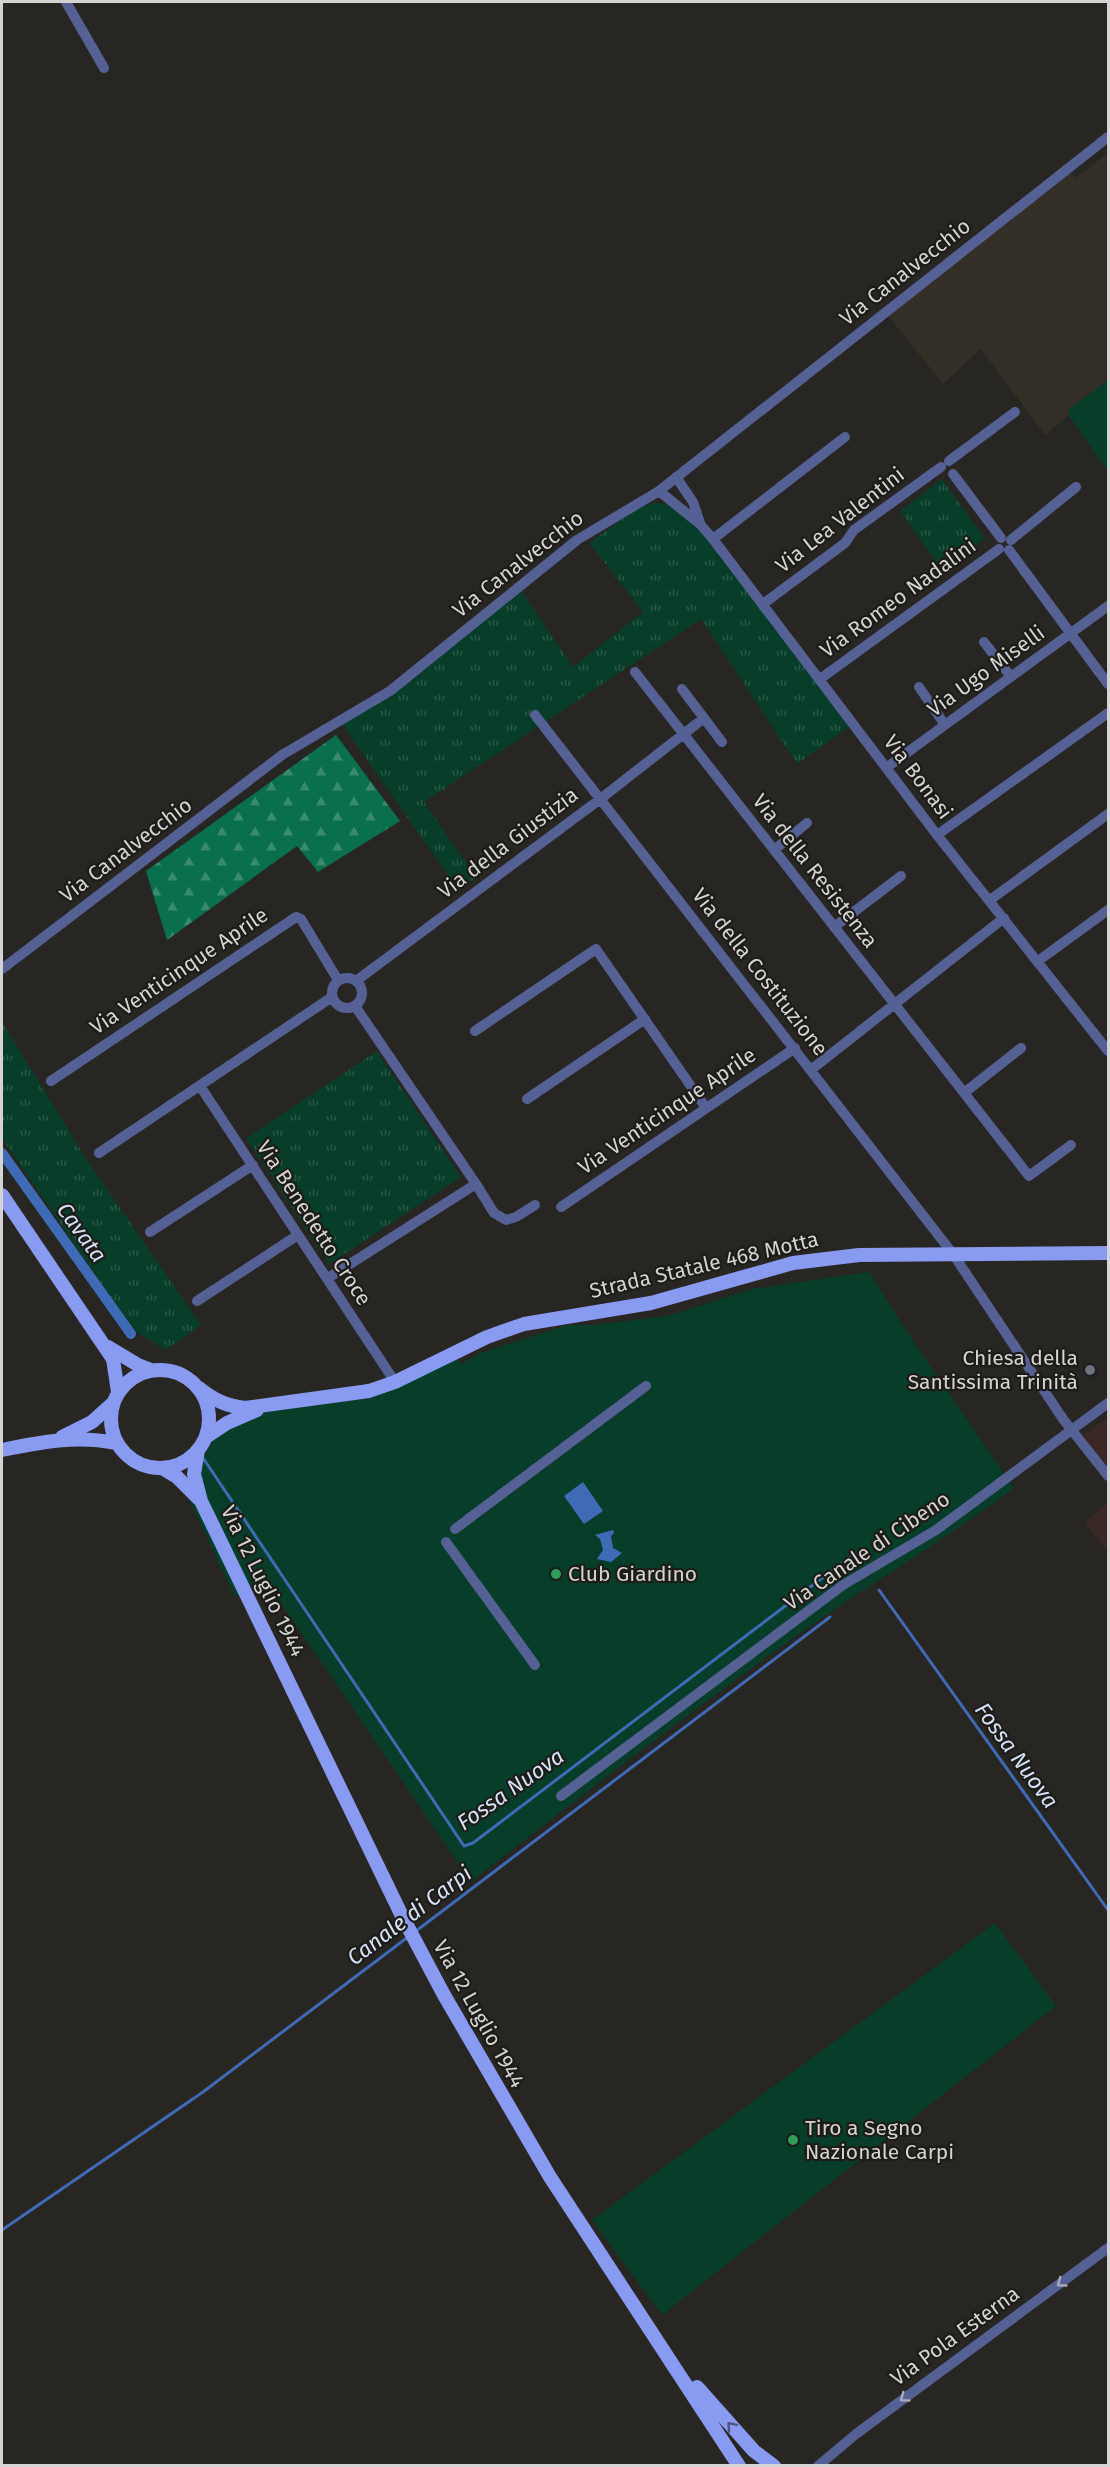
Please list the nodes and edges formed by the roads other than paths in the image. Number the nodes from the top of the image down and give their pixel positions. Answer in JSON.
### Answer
{"nodes":[{"id":1,"x":66,"y":2,"type":"edge"},
{"id":2,"x":104,"y":68,"type":"dead end"},
{"id":3,"x":1108,"y":137,"type":"edge"},
{"id":4,"x":1015,"y":412,"type":"dead end"},
{"id":5,"x":845,"y":437,"type":"dead end"},
{"id":6,"x":945,"y":464,"type":"junction"},
{"id":7,"x":675,"y":477,"type":"junction"},
{"id":8,"x":1076,"y":487,"type":"dead end"},
{"id":9,"x":659,"y":491,"type":"junction"},
{"id":10,"x":700,"y":524,"type":"junction"},
{"id":11,"x":713,"y":539,"type":"junction"},
{"id":12,"x":1005,"y":544,"type":"junction"},
{"id":13,"x":763,"y":604,"type":"junction"},
{"id":14,"x":1108,"y":606,"type":"edge"},
{"id":15,"x":1071,"y":633,"type":"junction"},
{"id":16,"x":984,"y":642,"type":"dead end"},
{"id":17,"x":635,"y":672,"type":"dead end"},
{"id":18,"x":1011,"y":677,"type":"junction"},
{"id":19,"x":820,"y":679,"type":"junction"},
{"id":20,"x":1108,"y":684,"type":"edge"},
{"id":21,"x":919,"y":687,"type":"dead end"},
{"id":22,"x":682,"y":689,"type":"dead end"},
{"id":23,"x":1108,"y":713,"type":"edge"},
{"id":24,"x":535,"y":716,"type":"dead end"},
{"id":25,"x":704,"y":718,"type":"junction"},
{"id":26,"x":945,"y":725,"type":"junction"},
{"id":27,"x":681,"y":734,"type":"junction"},
{"id":28,"x":722,"y":742,"type":"dead end"},
{"id":29,"x":886,"y":768,"type":"junction"},
{"id":30,"x":599,"y":800,"type":"junction"},
{"id":31,"x":1108,"y":814,"type":"edge"},
{"id":32,"x":807,"y":823,"type":"dead end"},
{"id":33,"x":937,"y":836,"type":"junction"},
{"id":34,"x":774,"y":849,"type":"junction"},
{"id":35,"x":901,"y":876,"type":"dead end"},
{"id":36,"x":990,"y":900,"type":"junction"},
{"id":37,"x":1108,"y":910,"type":"edge"},
{"id":38,"x":1004,"y":918,"type":"junction"},
{"id":39,"x":834,"y":927,"type":"junction"},
{"id":40,"x":1038,"y":961,"type":"junction"},
{"id":41,"x":2,"y":969,"type":"edge"},
{"id":42,"x":338,"y":980,"type":"junction"},
{"id":43,"x":356,"y":981,"type":"junction"},
{"id":44,"x":332,"y":998,"type":"junction"},
{"id":45,"x":896,"y":1005,"type":"junction"},
{"id":46,"x":355,"y":1006,"type":"junction"},
{"id":47,"x":645,"y":1019,"type":"junction"},
{"id":48,"x":475,"y":1031,"type":"dead end"},
{"id":49,"x":795,"y":1048,"type":"junction"},
{"id":50,"x":1021,"y":1048,"type":"dead end"},
{"id":51,"x":1108,"y":1051,"type":"edge"},
{"id":52,"x":812,"y":1069,"type":"junction"},
{"id":53,"x":51,"y":1081,"type":"dead end"},
{"id":54,"x":200,"y":1086,"type":"junction"},
{"id":55,"x":964,"y":1094,"type":"junction"},
{"id":56,"x":527,"y":1099,"type":"dead end"},
{"id":57,"x":706,"y":1108,"type":"junction"},
{"id":58,"x":1071,"y":1145,"type":"dead end"},
{"id":59,"x":99,"y":1153,"type":"dead end"},
{"id":60,"x":253,"y":1165,"type":"junction"},
{"id":61,"x":476,"y":1184,"type":"junction"},
{"id":62,"x":2,"y":1196,"type":"edge"},
{"id":63,"x":535,"y":1205,"type":"dead end"},
{"id":64,"x":561,"y":1207,"type":"dead end"},
{"id":65,"x":150,"y":1232,"type":"dead end"},
{"id":66,"x":298,"y":1235,"type":"junction"},
{"id":67,"x":1108,"y":1253,"type":"edge"},
{"id":68,"x":953,"y":1254,"type":"junction"},
{"id":69,"x":328,"y":1278,"type":"junction"},
{"id":70,"x":197,"y":1301,"type":"dead end"},
{"id":71,"x":103,"y":1343,"type":"junction"},
{"id":72,"x":151,"y":1370,"type":"junction"},
{"id":73,"x":395,"y":1382,"type":"junction"},
{"id":74,"x":646,"y":1386,"type":"dead end"},
{"id":75,"x":199,"y":1388,"type":"junction"},
{"id":76,"x":115,"y":1398,"type":"junction"},
{"id":77,"x":1108,"y":1403,"type":"edge"},
{"id":78,"x":265,"y":1407,"type":"junction"},
{"id":79,"x":1072,"y":1431,"type":"junction"},
{"id":80,"x":206,"y":1437,"type":"junction"},
{"id":81,"x":58,"y":1438,"type":"junction"},
{"id":82,"x":116,"y":1443,"type":"junction"},
{"id":83,"x":2,"y":1450,"type":"edge"},
{"id":84,"x":198,"y":1450,"type":"junction"},
{"id":85,"x":162,"y":1468,"type":"junction"},
{"id":86,"x":1108,"y":1476,"type":"edge"},
{"id":87,"x":201,"y":1501,"type":"junction"},
{"id":88,"x":455,"y":1529,"type":"dead end"},
{"id":89,"x":446,"y":1542,"type":"dead end"},
{"id":90,"x":535,"y":1665,"type":"dead end"},
{"id":91,"x":561,"y":1796,"type":"dead end"},
{"id":92,"x":1108,"y":2248,"type":"edge"},
{"id":93,"x":655,"y":2337,"type":"junction"},
{"id":94,"x":826,"y":2462,"type":"edge"},
{"id":95,"x":739,"y":2466,"type":"edge"},
{"id":96,"x":775,"y":2466,"type":"edge"},
{"id":97,"x":788,"y":2466,"type":"edge"},
{"id":98,"x":818,"y":2466,"type":"edge"}],
"edges":[{"from":1,"to":2,"type":"street"},
{"from":3,"to":7,"type":"street","name":"Via Canalvecchio"},
{"from":4,"to":6,"type":"street","name":"Via Lea Valentini"},
{"from":5,"to":11,"type":"street"},
{"from":6,"to":12,"type":"street"},
{"from":6,"to":13,"type":"street","name":"Via Lea Valentini"},
{"from":7,"to":9,"type":"street","name":"Via Canalvecchio"},
{"from":7,"to":10,"type":"street","name":"Via Bonasi"},
{"from":8,"to":12,"type":"street","name":"Via Romeo Nadalini"},
{"from":9,"to":10,"type":"street","name":"Via Bonasi"},
{"from":9,"to":41,"type":"street","name":"Via Canalvecchio"},
{"from":10,"to":11,"type":"street","name":"Via Bonasi"},
{"from":11,"to":13,"type":"street","name":"Via Bonasi"},
{"from":12,"to":15,"type":"street"},
{"from":12,"to":19,"type":"street","name":"Via Romeo Nadalini"},
{"from":13,"to":19,"type":"street","name":"Via Bonasi"},
{"from":14,"to":15,"type":"street","name":"Via Ugo Miselli"},
{"from":15,"to":18,"type":"street","name":"Via Ugo Miselli"},
{"from":15,"to":20,"type":"street"},
{"from":16,"to":18,"type":"street"},
{"from":17,"to":27,"type":"street","name":"Via della Resistenza"},
{"from":18,"to":26,"type":"street","name":"Via Ugo Miselli"},
{"from":19,"to":29,"type":"street","name":"Via Bonasi"},
{"from":21,"to":26,"type":"street"},
{"from":22,"to":25,"type":"street"},
{"from":23,"to":33,"type":"street"},
{"from":24,"to":30,"type":"street","name":"Via della Costituzione"},
{"from":25,"to":27,"type":"street","name":"Via della Giustizia"},
{"from":25,"to":28,"type":"street"},
{"from":26,"to":29,"type":"street","name":"Via Ugo Miselli"},
{"from":27,"to":30,"type":"street","name":"Via della Giustizia"},
{"from":27,"to":34,"type":"street","name":"Via della Resistenza"},
{"from":29,"to":33,"type":"street","name":"Via Bonasi"},
{"from":30,"to":43,"type":"street","name":"Via della Giustizia"},
{"from":30,"to":49,"type":"street","name":"Via della Costituzione"},
{"from":31,"to":36,"type":"street"},
{"from":32,"to":34,"type":"street"},
{"from":33,"to":36,"type":"street","name":"Via Bonasi"},
{"from":34,"to":39,"type":"street","name":"Via della Resistenza"},
{"from":35,"to":39,"type":"street"},
{"from":36,"to":38,"type":"street","name":"Via Bonasi"},
{"from":37,"to":40,"type":"street"},
{"from":38,"to":40,"type":"street","name":"Via Bonasi"},
{"from":38,"to":45,"type":"street"},
{"from":39,"to":45,"type":"street","name":"Via della Resistenza"},
{"from":40,"to":51,"type":"street","name":"Via Bonasi"},
{"from":42,"to":43,"type":"street"},
{"from":42,"to":44,"type":"street"},
{"from":42,"to":53,"type":"street","name":"Via Venticinque Aprile"},
{"from":43,"to":46,"type":"street"},
{"from":44,"to":46,"type":"street"},
{"from":44,"to":54,"type":"street"},
{"from":45,"to":52,"type":"street"},
{"from":45,"to":55,"type":"street","name":"Via della Resistenza"},
{"from":46,"to":61,"type":"street"},
{"from":47,"to":48,"type":"street"},
{"from":47,"to":56,"type":"street"},
{"from":47,"to":57,"type":"street"},
{"from":49,"to":52,"type":"street","name":"Via della Costituzione"},
{"from":49,"to":57,"type":"street","name":"Via Venticinque Aprile"},
{"from":50,"to":55,"type":"street"},
{"from":52,"to":68,"type":"street","name":"Via della Costituzione"},
{"from":54,"to":59,"type":"street"},
{"from":54,"to":60,"type":"street","name":"Via Benedetto Croce"},
{"from":55,"to":58,"type":"street","name":"Via della Resistenza"},
{"from":57,"to":64,"type":"street","name":"Via Venticinque Aprile"},
{"from":60,"to":65,"type":"street"},
{"from":60,"to":66,"type":"street","name":"Via Benedetto Croce"},
{"from":61,"to":63,"type":"street"},
{"from":61,"to":69,"type":"street"},
{"from":62,"to":71,"type":"main road"},
{"from":66,"to":69,"type":"street","name":"Via Benedetto Croce"},
{"from":66,"to":70,"type":"street"},
{"from":67,"to":68,"type":"main road","name":"Strada Statale 468 Motta"},
{"from":68,"to":73,"type":"main road","name":"Strada Statale 468 Motta"},
{"from":68,"to":79,"type":"street","name":"Via della Costituzione"},
{"from":69,"to":73,"type":"street","name":"Via Benedetto Croce"},
{"from":71,"to":72,"type":"main road"},
{"from":71,"to":76,"type":"main road"},
{"from":72,"to":75,"type":"main road"},
{"from":72,"to":76,"type":"main road"},
{"from":73,"to":78,"type":"main road","name":"Strada Statale 468 Motta"},
{"from":74,"to":88,"type":"street"},
{"from":75,"to":78,"type":"main road"},
{"from":75,"to":80,"type":"main road"},
{"from":76,"to":81,"type":"main road"},
{"from":76,"to":82,"type":"main road"},
{"from":77,"to":79,"type":"street","name":"Via Canale di Cibeno"},
{"from":78,"to":80,"type":"main road"},
{"from":79,"to":86,"type":"street","name":"Via della Costituzione"},
{"from":79,"to":91,"type":"street","name":"Via Canale di Cibeno"},
{"from":80,"to":84,"type":"main road"},
{"from":81,"to":82,"type":"main road"},
{"from":81,"to":83,"type":"main road"},
{"from":82,"to":85,"type":"main road"},
{"from":84,"to":85,"type":"main road"},
{"from":84,"to":87,"type":"main road"},
{"from":85,"to":87,"type":"main road"},
{"from":87,"to":93,"type":"main road","name":"Via 12 Luglio 1944"},
{"from":89,"to":90,"type":"street"},
{"from":92,"to":94,"type":"street","name":"Via Pola Esterna","one_way":true},
{"from":93,"to":95,"type":"main road","name":"Via 12 Luglio 1944"},
{"from":96,"to":93,"type":"main road","name":"Via 12 Luglio 1944","one_way":true},
{"from":94,"to":98,"type":"street","name":"Via Pola Esterna"},
{"from":96,"to":97,"type":"main road"}]}
